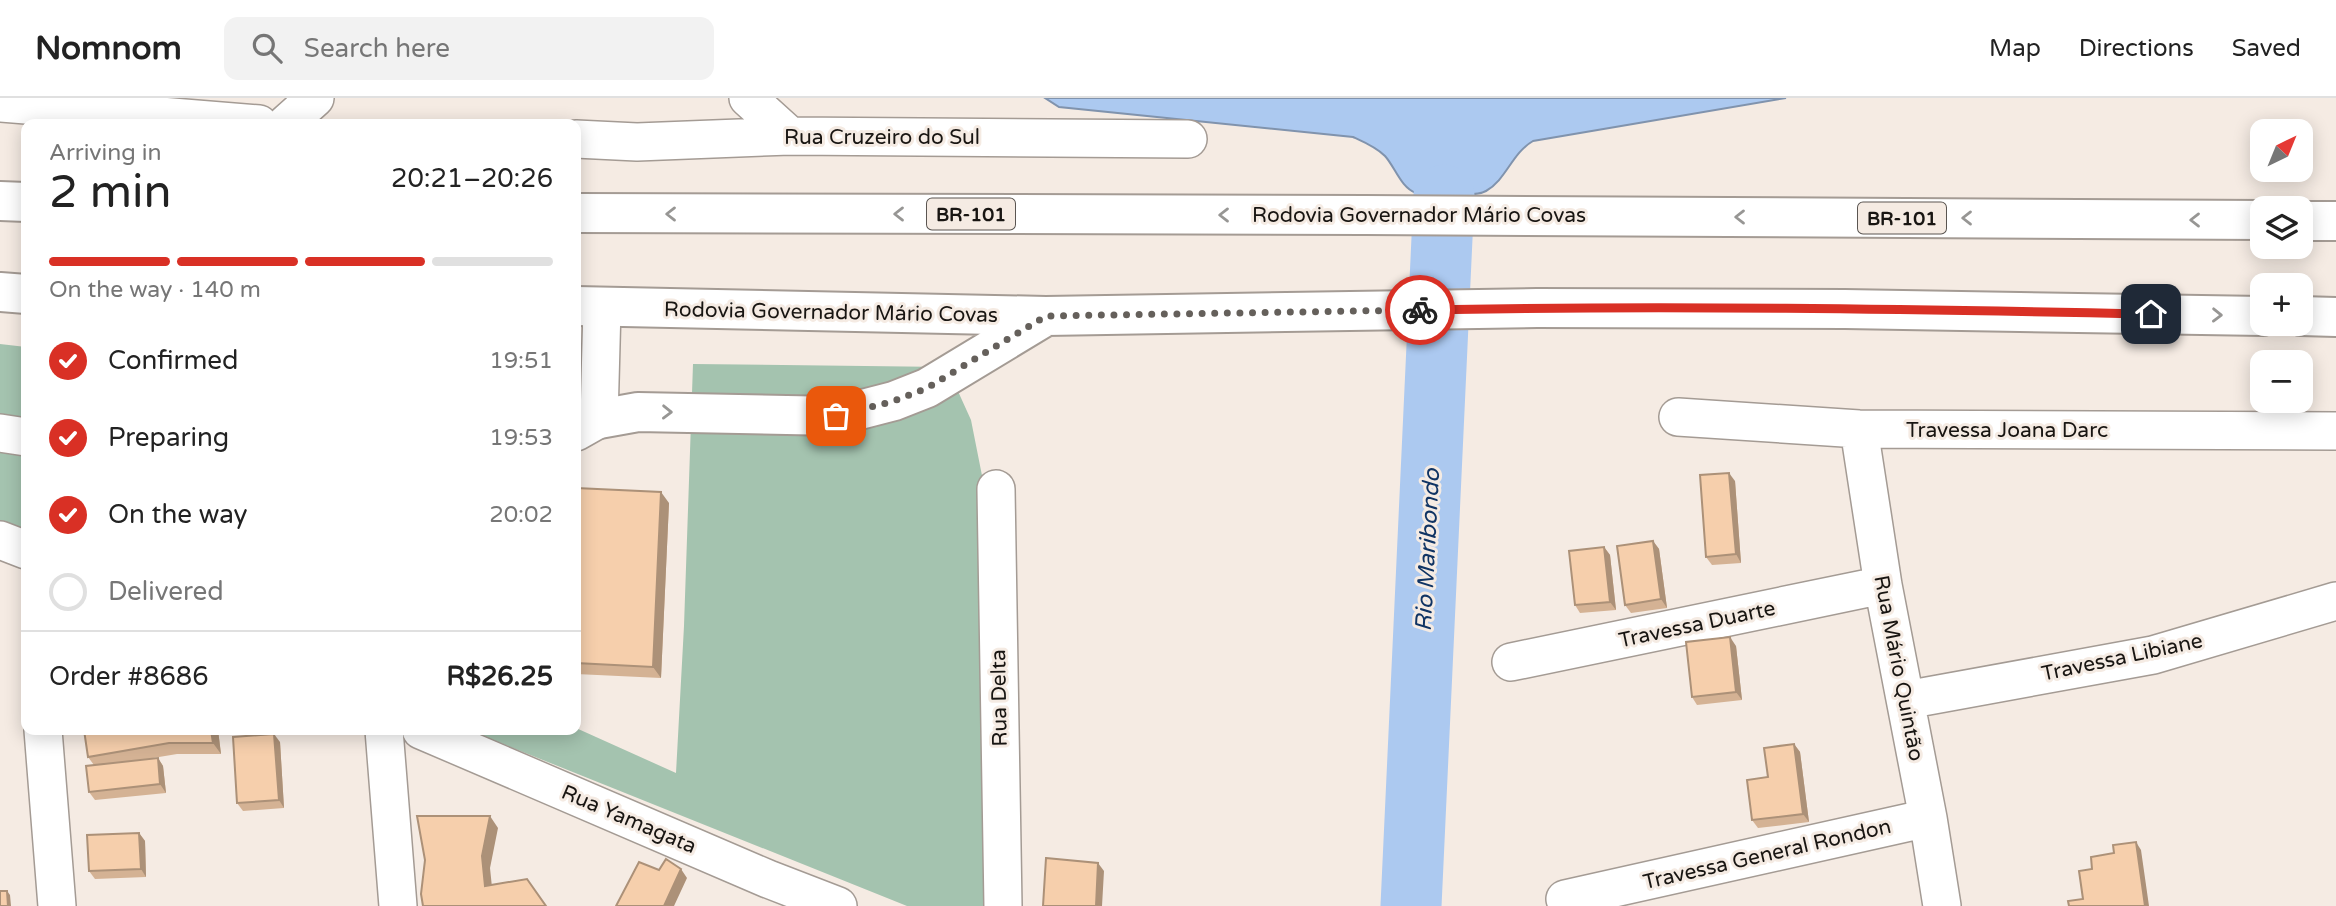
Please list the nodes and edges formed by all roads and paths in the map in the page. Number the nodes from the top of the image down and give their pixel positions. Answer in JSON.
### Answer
{"nodes":[{"id":1,"x":315,"y":98,"type":"edge"},
{"id":2,"x":748,"y":98,"type":"edge"},
{"id":3,"x":15,"y":102,"type":"edge"},
{"id":4,"x":203,"y":119,"type":"edge"},
{"id":5,"x":292,"y":119,"type":"edge"},
{"id":6,"x":790,"y":136,"type":"junction"},
{"id":7,"x":581,"y":139,"type":"edge"},
{"id":8,"x":1188,"y":139,"type":"dead end"},
{"id":9,"x":0,"y":201,"type":"edge"},
{"id":10,"x":21,"y":202,"type":"edge"},
{"id":11,"x":581,"y":214,"type":"edge"},
{"id":12,"x":2250,"y":220,"type":"edge"},
{"id":13,"x":2313,"y":221,"type":"edge"},
{"id":14,"x":2336,"y":221,"type":"edge"},
{"id":15,"x":0,"y":292,"type":"edge"},
{"id":16,"x":21,"y":294,"type":"edge"},
{"id":17,"x":589,"y":306,"type":"edge"},
{"id":18,"x":1046,"y":316,"type":"junction"},
{"id":19,"x":2250,"y":316,"type":"edge"},
{"id":20,"x":2313,"y":316,"type":"edge"},
{"id":21,"x":2336,"y":317,"type":"edge"},
{"id":22,"x":1678,"y":417,"type":"dead end"},
{"id":23,"x":587,"y":426,"type":"edge"},
{"id":24,"x":1859,"y":429,"type":"junction"},
{"id":25,"x":2336,"y":431,"type":"edge"},
{"id":26,"x":0,"y":433,"type":"edge"},
{"id":27,"x":21,"y":436,"type":"edge"},
{"id":28,"x":996,"y":489,"type":"dead end"},
{"id":29,"x":0,"y":540,"type":"edge"},
{"id":30,"x":21,"y":548,"type":"edge"},
{"id":31,"x":1883,"y":585,"type":"junction"},
{"id":32,"x":2336,"y":601,"type":"edge"},
{"id":33,"x":1511,"y":662,"type":"dead end"},
{"id":34,"x":1906,"y":700,"type":"junction"},
{"id":35,"x":43,"y":735,"type":"edge"},
{"id":36,"x":384,"y":735,"type":"edge"},
{"id":37,"x":432,"y":735,"type":"edge"},
{"id":38,"x":1928,"y":818,"type":"junction"},
{"id":39,"x":769,"y":892,"type":"edge"},
{"id":40,"x":1565,"y":899,"type":"dead end"},
{"id":41,"x":57,"y":906,"type":"edge"},
{"id":42,"x":398,"y":906,"type":"edge"},
{"id":43,"x":838,"y":906,"type":"edge"},
{"id":44,"x":1003,"y":906,"type":"edge"},
{"id":45,"x":1942,"y":906,"type":"edge"}],
"edges":[{"from":1,"to":5,"type":"street"},
{"from":2,"to":6,"type":"street"},
{"from":3,"to":4,"type":"street"},
{"from":6,"to":7,"type":"street","name":"Rua Cruzeiro do Sul"},
{"from":6,"to":8,"type":"street","name":"Rua Cruzeiro do Sul"},
{"from":9,"to":10,"type":"highway"},
{"from":12,"to":11,"type":"highway","name":"Rodovia Governador Mário Covas","number":"BR-101","one_way":true},
{"from":13,"to":14,"type":"highway"},
{"from":15,"to":16,"type":"highway"},
{"from":17,"to":18,"type":"highway","name":"Rodovia Governador Mário Covas"},
{"from":17,"to":23,"type":"street"},
{"from":18,"to":19,"type":"highway","name":"Rodovia Governador Mário Covas","one_way":true},
{"from":23,"to":18,"type":"highway","one_way":true},
{"from":20,"to":21,"type":"highway"},
{"from":22,"to":24,"type":"street","name":"Travessa Joana Darc"},
{"from":24,"to":25,"type":"street","name":"Travessa Joana Darc"},
{"from":24,"to":31,"type":"street","name":"Rua Mário Quintão"},
{"from":26,"to":27,"type":"street"},
{"from":28,"to":44,"type":"street","name":"Rua Delta"},
{"from":29,"to":30,"type":"street"},
{"from":31,"to":33,"type":"street","name":"Travessa Duarte"},
{"from":31,"to":34,"type":"street","name":"Rua Mário Quintão"},
{"from":32,"to":34,"type":"street","name":"Travessa Libiane"},
{"from":34,"to":38,"type":"street","name":"Rua Mário Quintão"},
{"from":35,"to":41,"type":"street"},
{"from":36,"to":42,"type":"street"},
{"from":37,"to":39,"type":"street","name":"Rua Yamagata"},
{"from":38,"to":40,"type":"street","name":"Travessa General Rondon"},
{"from":38,"to":45,"type":"street","name":"Rua Mário Quintão"},
{"from":39,"to":43,"type":"street","name":"Rua Yamagata"}]}
